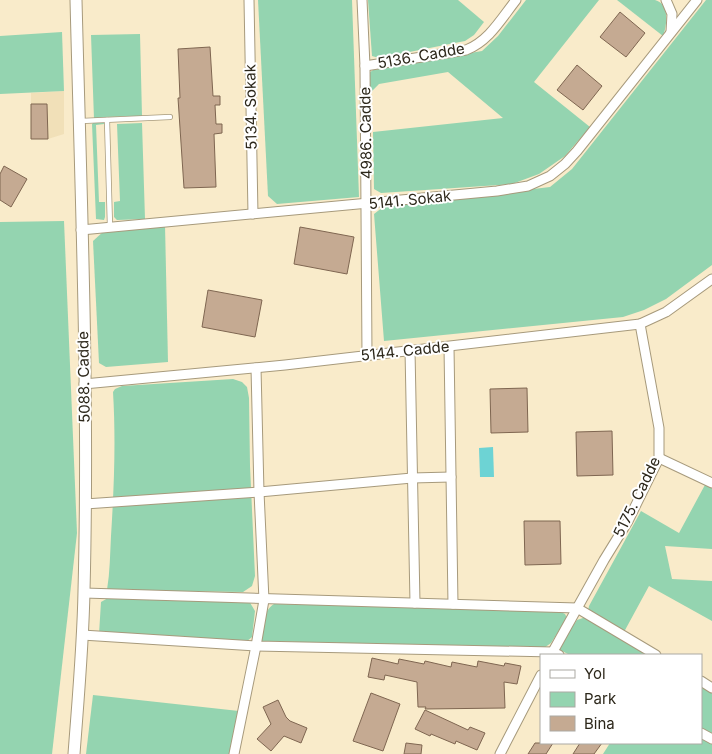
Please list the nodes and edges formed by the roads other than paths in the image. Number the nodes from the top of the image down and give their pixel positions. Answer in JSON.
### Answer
{"nodes":[{"id":1,"x":76,"y":0,"type":"edge"},
{"id":2,"x":249,"y":0,"type":"edge"},
{"id":3,"x":362,"y":0,"type":"edge"},
{"id":4,"x":516,"y":0,"type":"edge"},
{"id":5,"x":666,"y":0,"type":"edge"},
{"id":6,"x":697,"y":0,"type":"edge"},
{"id":7,"x":671,"y":32,"type":"junction"},
{"id":8,"x":365,"y":66,"type":"junction"},
{"id":9,"x":170,"y":118,"type":"dead end"},
{"id":10,"x":107,"y":120,"type":"junction"},
{"id":11,"x":79,"y":121,"type":"junction"},
{"id":12,"x":367,"y":204,"type":"junction"},
{"id":13,"x":253,"y":214,"type":"junction"},
{"id":14,"x":110,"y":227,"type":"junction"},
{"id":15,"x":81,"y":230,"type":"junction"},
{"id":16,"x":712,"y":279,"type":"edge"},
{"id":17,"x":640,"y":324,"type":"junction"},
{"id":18,"x":449,"y":346,"type":"junction"},
{"id":19,"x":410,"y":350,"type":"junction"},
{"id":20,"x":367,"y":355,"type":"junction"},
{"id":21,"x":256,"y":368,"type":"junction"},
{"id":22,"x":84,"y":384,"type":"junction"},
{"id":23,"x":659,"y":458,"type":"junction"},
{"id":24,"x":451,"y":477,"type":"junction"},
{"id":25,"x":412,"y":478,"type":"junction"},
{"id":26,"x":712,"y":482,"type":"edge"},
{"id":27,"x":259,"y":492,"type":"junction"},
{"id":28,"x":85,"y":504,"type":"junction"},
{"id":29,"x":84,"y":593,"type":"junction"},
{"id":30,"x":264,"y":600,"type":"junction"},
{"id":31,"x":415,"y":603,"type":"junction"},
{"id":32,"x":453,"y":604,"type":"junction"},
{"id":33,"x":577,"y":608,"type":"junction"},
{"id":34,"x":82,"y":636,"type":"junction"},
{"id":35,"x":256,"y":646,"type":"junction"},
{"id":36,"x":554,"y":654,"type":"edge"},
{"id":37,"x":654,"y":654,"type":"edge"},
{"id":38,"x":540,"y":677,"type":"edge"},
{"id":39,"x":74,"y":754,"type":"edge"},
{"id":40,"x":234,"y":754,"type":"edge"},
{"id":41,"x":500,"y":754,"type":"edge"}],
"edges":[{"from":1,"to":11,"type":"street","name":"5088. Cadde"},
{"from":2,"to":13,"type":"street","name":"5134. Sokak"},
{"from":3,"to":8,"type":"street","name":"4986. Cadde"},
{"from":4,"to":8,"type":"street","name":"5136. Cadde"},
{"from":5,"to":7,"type":"street"},
{"from":6,"to":7,"type":"street"},
{"from":7,"to":12,"type":"street","name":"5141. Sokak"},
{"from":8,"to":12,"type":"street","name":"4986. Cadde"},
{"from":9,"to":10,"type":"lane"},
{"from":10,"to":11,"type":"lane"},
{"from":10,"to":14,"type":"lane"},
{"from":11,"to":15,"type":"street","name":"5088. Cadde"},
{"from":12,"to":13,"type":"street","name":"5141. Sokak"},
{"from":12,"to":20,"type":"street","name":"4986. Cadde"},
{"from":13,"to":14,"type":"street","name":"5141. Sokak"},
{"from":14,"to":15,"type":"street","name":"5141. Sokak"},
{"from":15,"to":22,"type":"street","name":"5088. Cadde"},
{"from":16,"to":17,"type":"street","name":"5144. Cadde"},
{"from":17,"to":18,"type":"street","name":"5144. Cadde"},
{"from":17,"to":23,"type":"street","name":"5175. Cadde"},
{"from":18,"to":19,"type":"street","name":"5144. Cadde"},
{"from":18,"to":24,"type":"street"},
{"from":19,"to":20,"type":"street","name":"5144. Cadde"},
{"from":19,"to":25,"type":"street"},
{"from":20,"to":21,"type":"street","name":"5144. Cadde"},
{"from":21,"to":22,"type":"street","name":"5144. Cadde"},
{"from":21,"to":27,"type":"street"},
{"from":22,"to":28,"type":"street","name":"5088. Cadde"},
{"from":23,"to":26,"type":"street"},
{"from":23,"to":33,"type":"street","name":"5175. Cadde"},
{"from":24,"to":25,"type":"street"},
{"from":24,"to":32,"type":"street"},
{"from":25,"to":27,"type":"street"},
{"from":25,"to":31,"type":"street"},
{"from":27,"to":28,"type":"street"},
{"from":27,"to":30,"type":"street"},
{"from":28,"to":29,"type":"street","name":"5088. Cadde"},
{"from":29,"to":30,"type":"street"},
{"from":29,"to":34,"type":"street","name":"5088. Cadde"},
{"from":30,"to":31,"type":"street"},
{"from":30,"to":35,"type":"street"},
{"from":31,"to":32,"type":"street"},
{"from":32,"to":33,"type":"street"},
{"from":33,"to":36,"type":"street","name":"5175. Cadde"},
{"from":33,"to":37,"type":"street"},
{"from":34,"to":35,"type":"street"},
{"from":34,"to":39,"type":"street","name":"5088. Cadde"},
{"from":35,"to":36,"type":"street"},
{"from":35,"to":40,"type":"street"},
{"from":38,"to":41,"type":"street"}]}
